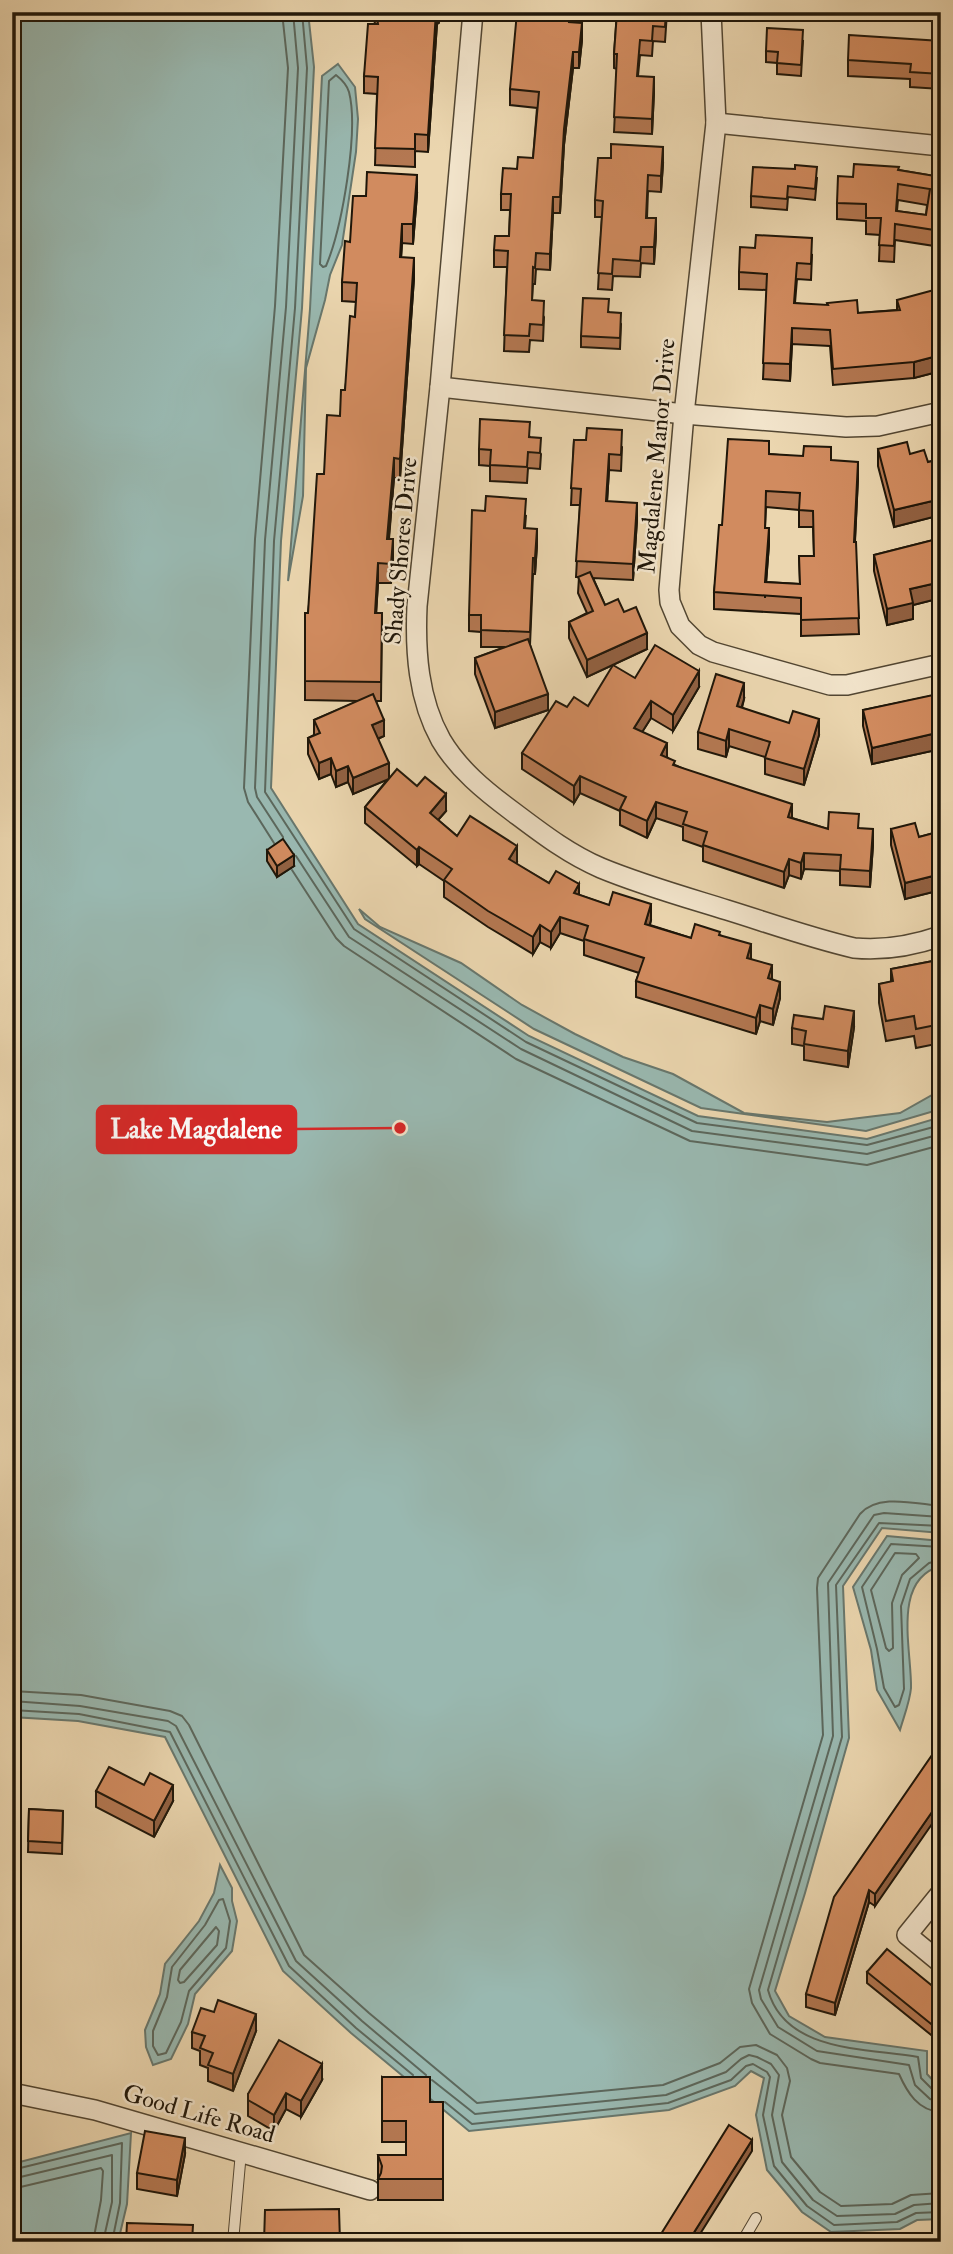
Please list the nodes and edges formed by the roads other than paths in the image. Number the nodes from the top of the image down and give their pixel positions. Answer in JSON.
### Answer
{"nodes":[{"id":1,"x":472,"y":12,"type":"edge"},
{"id":2,"x":711,"y":12,"type":"edge"},
{"id":3,"x":716,"y":123,"type":"junction"},
{"id":4,"x":941,"y":146,"type":"edge"},
{"id":5,"x":440,"y":387,"type":"junction"},
{"id":6,"x":941,"y":412,"type":"edge"},
{"id":7,"x":684,"y":414,"type":"junction"},
{"id":8,"x":941,"y":664,"type":"edge"},
{"id":9,"x":941,"y":936,"type":"edge"},
{"id":10,"x":937,"y":1906,"type":"edge"},
{"id":11,"x":941,"y":1963,"type":"edge"},
{"id":12,"x":12,"y":2093,"type":"edge"},
{"id":13,"x":241,"y":2152,"type":"junction"},
{"id":14,"x":370,"y":2190,"type":"dead end"},
{"id":15,"x":755,"y":2218,"type":"dead end"},
{"id":16,"x":233,"y":2242,"type":"edge"},
{"id":17,"x":742,"y":2242,"type":"edge"}],
"edges":[{"from":1,"to":5,"type":"street","name":"Shady Shores Drive"},
{"from":2,"to":3,"type":"street","name":"Magdalene Manor Drive"},
{"from":3,"to":4,"type":"street"},
{"from":3,"to":7,"type":"street","name":"Magdalene Manor Drive"},
{"from":5,"to":7,"type":"street"},
{"from":5,"to":9,"type":"street","name":"Shady Shores Drive"},
{"from":6,"to":7,"type":"street"},
{"from":7,"to":8,"type":"street","name":"Magdalene Manor Drive"},
{"from":10,"to":11,"type":"street"},
{"from":12,"to":13,"type":"street","name":"Good Life Road"},
{"from":13,"to":14,"type":"street","name":"Good Life Road"},
{"from":13,"to":16,"type":"lane"},
{"from":15,"to":17,"type":"lane"}]}
